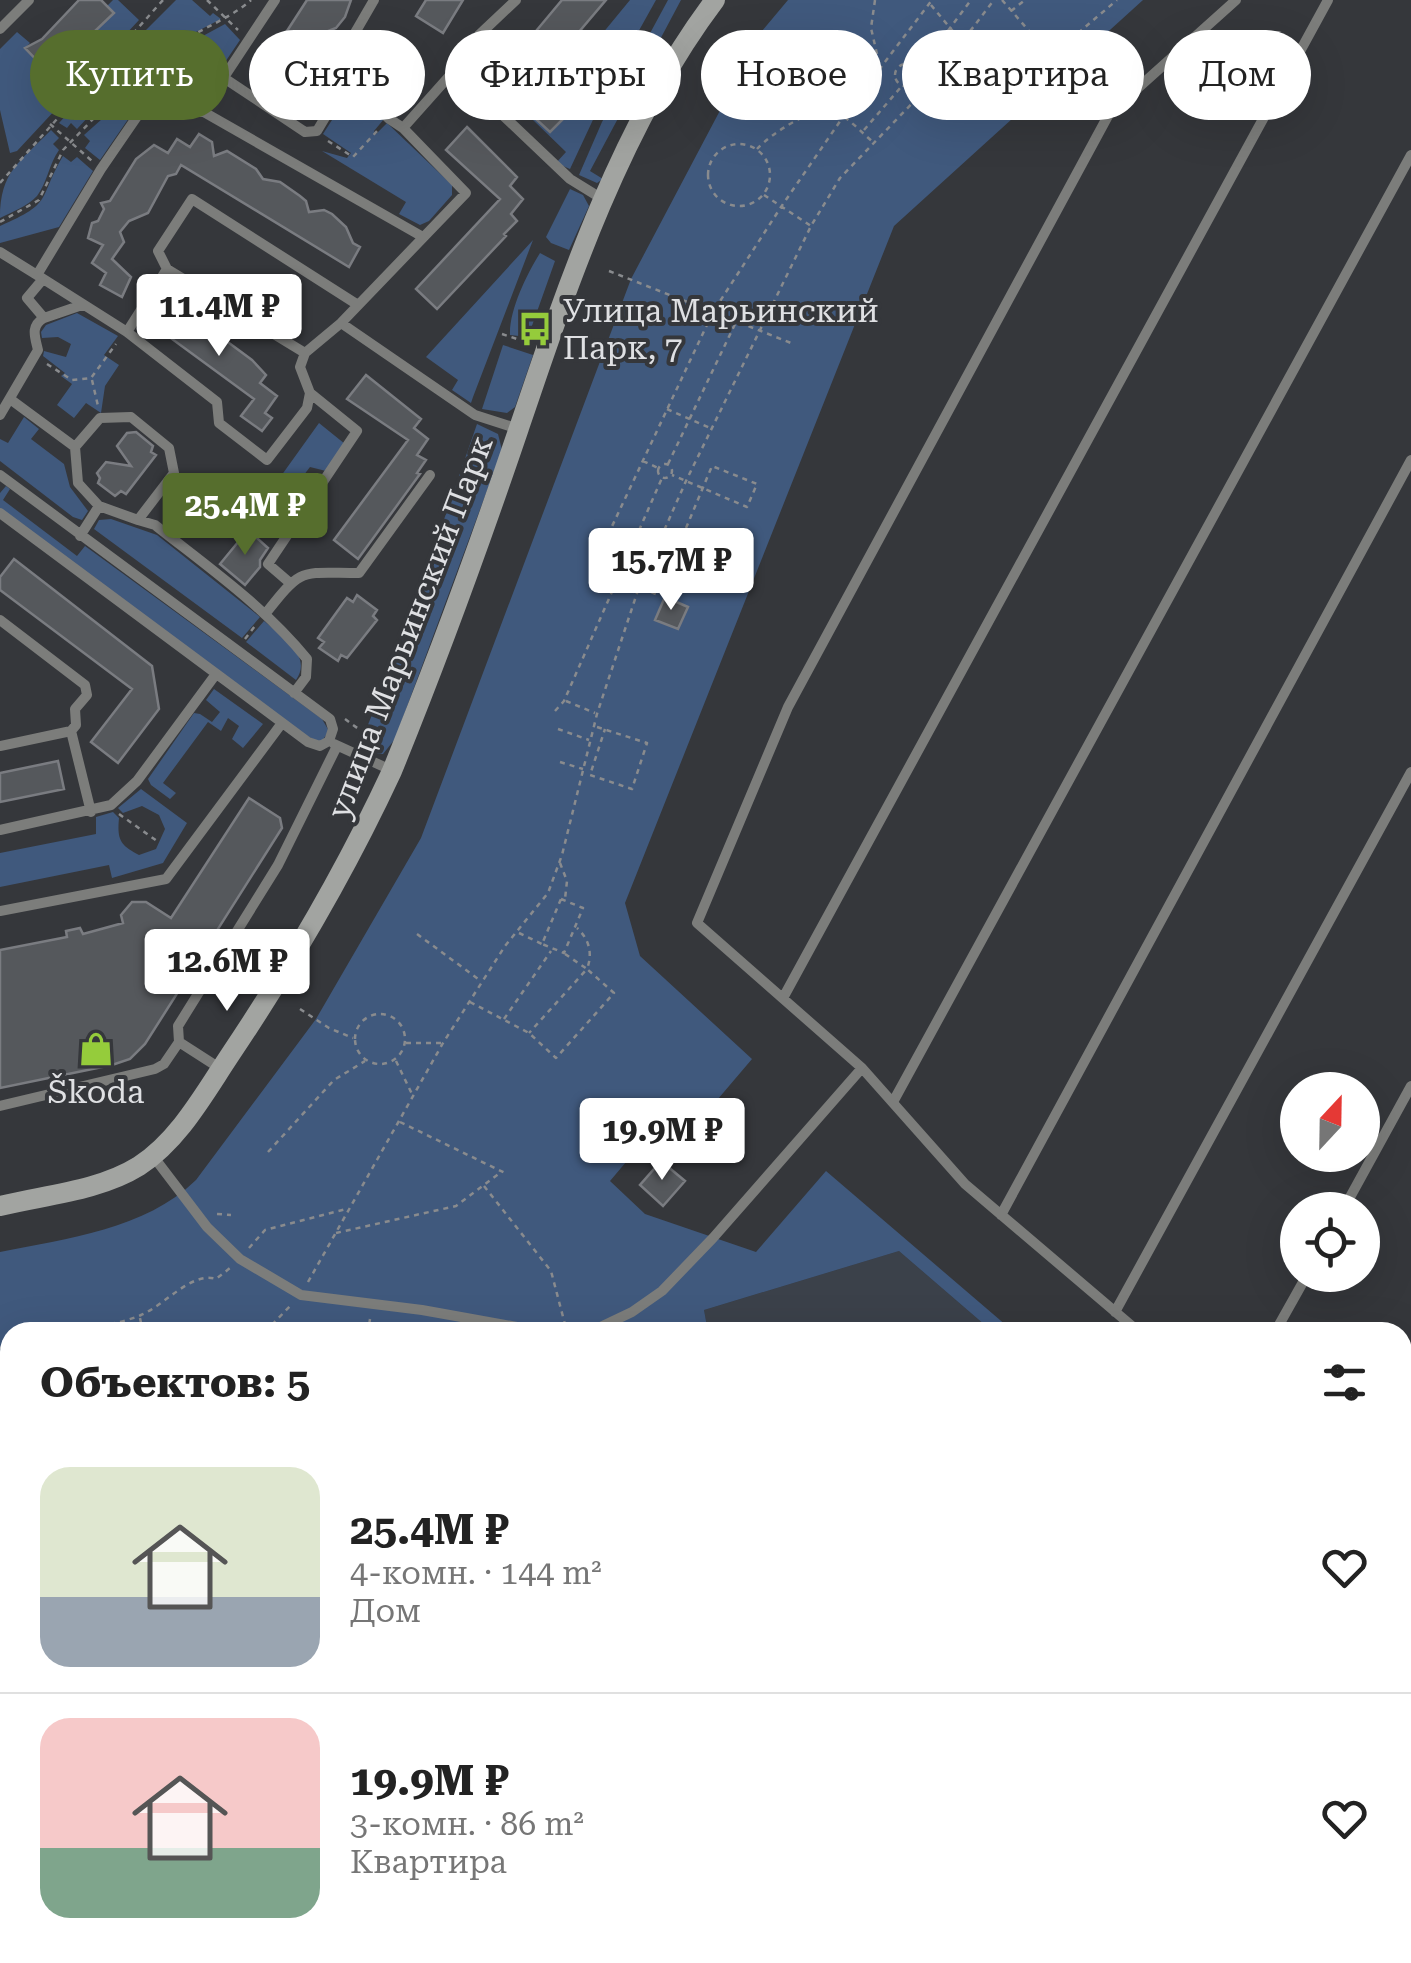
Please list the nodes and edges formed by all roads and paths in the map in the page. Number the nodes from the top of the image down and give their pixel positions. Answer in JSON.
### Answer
{"nodes":[{"id":1,"x":29,"y":0,"type":"edge"},
{"id":2,"x":163,"y":0,"type":"edge"},
{"id":3,"x":207,"y":0,"type":"edge"},
{"id":4,"x":250,"y":0,"type":"edge"},
{"id":5,"x":274,"y":0,"type":"edge"},
{"id":6,"x":374,"y":0,"type":"edge"},
{"id":7,"x":516,"y":0,"type":"edge"},
{"id":8,"x":715,"y":0,"type":"edge"},
{"id":9,"x":875,"y":0,"type":"edge"},
{"id":10,"x":970,"y":0,"type":"edge"},
{"id":11,"x":994,"y":0,"type":"edge"},
{"id":12,"x":1002,"y":0,"type":"edge"},
{"id":13,"x":1025,"y":0,"type":"edge"},
{"id":14,"x":1117,"y":0,"type":"edge"},
{"id":15,"x":1236,"y":0,"type":"edge"},
{"id":16,"x":1328,"y":0,"type":"edge"},
{"id":17,"x":931,"y":2,"type":"edge"},
{"id":18,"x":1011,"y":11,"type":"junction"},
{"id":19,"x":227,"y":19,"type":"junction"},
{"id":20,"x":0,"y":29,"type":"edge"},
{"id":21,"x":951,"y":29,"type":"joint"},
{"id":22,"x":137,"y":30,"type":"edge"},
{"id":23,"x":206,"y":30,"type":"edge"},
{"id":24,"x":357,"y":30,"type":"edge"},
{"id":25,"x":484,"y":30,"type":"edge"},
{"id":26,"x":871,"y":30,"type":"edge"},
{"id":27,"x":970,"y":30,"type":"edge"},
{"id":28,"x":248,"y":41,"type":"junction"},
{"id":29,"x":888,"y":62,"type":"junction"},
{"id":30,"x":902,"y":66,"type":"edge"},
{"id":31,"x":882,"y":69,"type":"edge"},
{"id":32,"x":897,"y":69,"type":"junction"},
{"id":33,"x":229,"y":70,"type":"edge"},
{"id":34,"x":445,"y":78,"type":"edge"},
{"id":35,"x":229,"y":81,"type":"edge"},
{"id":36,"x":902,"y":86,"type":"joint"},
{"id":37,"x":902,"y":113,"type":"edge"},
{"id":38,"x":54,"y":120,"type":"edge"},
{"id":39,"x":93,"y":120,"type":"edge"},
{"id":40,"x":135,"y":120,"type":"edge"},
{"id":41,"x":216,"y":120,"type":"edge"},
{"id":42,"x":323,"y":120,"type":"edge"},
{"id":43,"x":386,"y":120,"type":"edge"},
{"id":44,"x":391,"y":120,"type":"edge"},
{"id":45,"x":508,"y":120,"type":"edge"},
{"id":46,"x":798,"y":120,"type":"edge"},
{"id":47,"x":842,"y":120,"type":"edge"},
{"id":48,"x":846,"y":120,"type":"edge"},
{"id":49,"x":50,"y":124,"type":"junction"},
{"id":50,"x":403,"y":128,"type":"junction"},
{"id":51,"x":317,"y":130,"type":"junction"},
{"id":52,"x":862,"y":132,"type":"junction"},
{"id":53,"x":70,"y":142,"type":"junction"},
{"id":54,"x":873,"y":142,"type":"junction"},
{"id":55,"x":756,"y":150,"type":"junction"},
{"id":56,"x":1411,"y":156,"type":"edge"},
{"id":57,"x":0,"y":169,"type":"edge"},
{"id":58,"x":101,"y":169,"type":"junction"},
{"id":59,"x":4,"y":176,"type":"junction"},
{"id":60,"x":0,"y":183,"type":"edge"},
{"id":61,"x":762,"y":195,"type":"junction"},
{"id":62,"x":604,"y":200,"type":"junction"},
{"id":63,"x":780,"y":207,"type":"junction"},
{"id":64,"x":0,"y":222,"type":"edge"},
{"id":65,"x":811,"y":226,"type":"junction"},
{"id":66,"x":423,"y":236,"type":"junction"},
{"id":67,"x":0,"y":252,"type":"edge"},
{"id":68,"x":167,"y":269,"type":"junction"},
{"id":69,"x":610,"y":271,"type":"dead end"},
{"id":70,"x":40,"y":277,"type":"junction"},
{"id":71,"x":82,"y":305,"type":"junction"},
{"id":72,"x":358,"y":305,"type":"junction"},
{"id":73,"x":713,"y":312,"type":"junction"},
{"id":74,"x":44,"y":318,"type":"junction"},
{"id":75,"x":342,"y":322,"type":"junction"},
{"id":76,"x":736,"y":322,"type":"junction"},
{"id":77,"x":758,"y":330,"type":"junction"},
{"id":78,"x":126,"y":331,"type":"junction"},
{"id":79,"x":791,"y":343,"type":"dead end"},
{"id":80,"x":305,"y":353,"type":"junction"},
{"id":81,"x":35,"y":356,"type":"junction"},
{"id":82,"x":91,"y":378,"type":"junction"},
{"id":83,"x":310,"y":394,"type":"junction"},
{"id":84,"x":10,"y":399,"type":"junction"},
{"id":85,"x":666,"y":409,"type":"junction"},
{"id":86,"x":0,"y":416,"type":"edge"},
{"id":87,"x":100,"y":418,"type":"junction"},
{"id":88,"x":690,"y":420,"type":"junction"},
{"id":89,"x":518,"y":429,"type":"junction"},
{"id":90,"x":712,"y":429,"type":"junction"},
{"id":91,"x":75,"y":447,"type":"junction"},
{"id":92,"x":641,"y":460,"type":"junction"},
{"id":93,"x":1411,"y":460,"type":"edge"},
{"id":94,"x":668,"y":464,"type":"junction"},
{"id":95,"x":658,"y":468,"type":"junction"},
{"id":96,"x":672,"y":475,"type":"junction"},
{"id":97,"x":0,"y":476,"type":"edge"},
{"id":98,"x":430,"y":476,"type":"dead end"},
{"id":99,"x":662,"y":478,"type":"junction"},
{"id":100,"x":686,"y":481,"type":"junction"},
{"id":101,"x":702,"y":488,"type":"junction"},
{"id":102,"x":100,"y":506,"type":"junction"},
{"id":103,"x":0,"y":513,"type":"edge"},
{"id":104,"x":138,"y":520,"type":"junction"},
{"id":105,"x":80,"y":536,"type":"junction"},
{"id":106,"x":290,"y":583,"type":"junction"},
{"id":107,"x":614,"y":584,"type":"junction"},
{"id":108,"x":639,"y":587,"type":"junction"},
{"id":109,"x":637,"y":594,"type":"junction"},
{"id":110,"x":266,"y":613,"type":"junction"},
{"id":111,"x":0,"y":620,"type":"edge"},
{"id":112,"x":216,"y":674,"type":"junction"},
{"id":113,"x":294,"y":693,"type":"junction"},
{"id":114,"x":564,"y":700,"type":"junction"},
{"id":115,"x":554,"y":711,"type":"dead end"},
{"id":116,"x":597,"y":714,"type":"junction"},
{"id":117,"x":282,"y":723,"type":"junction"},
{"id":118,"x":594,"y":726,"type":"junction"},
{"id":119,"x":558,"y":729,"type":"dead end"},
{"id":120,"x":605,"y":729,"type":"junction"},
{"id":121,"x":71,"y":731,"type":"junction"},
{"id":122,"x":591,"y":741,"type":"junction"},
{"id":123,"x":333,"y":744,"type":"junction"},
{"id":124,"x":0,"y":746,"type":"edge"},
{"id":125,"x":560,"y":762,"type":"dead end"},
{"id":126,"x":392,"y":771,"type":"junction"},
{"id":127,"x":583,"y":771,"type":"junction"},
{"id":128,"x":1411,"y":772,"type":"edge"},
{"id":129,"x":590,"y":775,"type":"junction"},
{"id":130,"x":111,"y":805,"type":"junction"},
{"id":131,"x":91,"y":812,"type":"junction"},
{"id":132,"x":0,"y":830,"type":"edge"},
{"id":133,"x":157,"y":841,"type":"dead end"},
{"id":134,"x":559,"y":862,"type":"junction"},
{"id":135,"x":564,"y":900,"type":"junction"},
{"id":136,"x":0,"y":911,"type":"edge"},
{"id":137,"x":575,"y":926,"type":"junction"},
{"id":138,"x":518,"y":932,"type":"junction"},
{"id":139,"x":418,"y":934,"type":"dead end"},
{"id":140,"x":542,"y":944,"type":"junction"},
{"id":141,"x":553,"y":949,"type":"junction"},
{"id":142,"x":564,"y":953,"type":"junction"},
{"id":143,"x":224,"y":954,"type":"junction"},
{"id":144,"x":587,"y":969,"type":"junction"},
{"id":145,"x":482,"y":982,"type":"junction"},
{"id":146,"x":275,"y":987,"type":"junction"},
{"id":147,"x":783,"y":998,"type":"junction"},
{"id":148,"x":469,"y":1002,"type":"junction"},
{"id":149,"x":300,"y":1009,"type":"dead end"},
{"id":150,"x":504,"y":1020,"type":"junction"},
{"id":151,"x":529,"y":1033,"type":"junction"},
{"id":152,"x":354,"y":1038,"type":"junction"},
{"id":153,"x":179,"y":1042,"type":"junction"},
{"id":154,"x":405,"y":1043,"type":"junction"},
{"id":155,"x":444,"y":1043,"type":"junction"},
{"id":156,"x":396,"y":1059,"type":"junction"},
{"id":157,"x":366,"y":1061,"type":"junction"},
{"id":158,"x":862,"y":1068,"type":"junction"},
{"id":159,"x":221,"y":1069,"type":"junction"},
{"id":160,"x":1411,"y":1086,"type":"edge"},
{"id":161,"x":413,"y":1097,"type":"junction"},
{"id":162,"x":893,"y":1102,"type":"junction"},
{"id":163,"x":0,"y":1106,"type":"edge"},
{"id":164,"x":399,"y":1121,"type":"junction"},
{"id":165,"x":268,"y":1152,"type":"dead end"},
{"id":166,"x":152,"y":1156,"type":"junction"},
{"id":167,"x":483,"y":1185,"type":"junction"},
{"id":168,"x":1353,"y":1192,"type":"edge"},
{"id":169,"x":0,"y":1206,"type":"edge"},
{"id":170,"x":347,"y":1209,"type":"junction"},
{"id":171,"x":1001,"y":1215,"type":"junction"},
{"id":172,"x":334,"y":1233,"type":"junction"},
{"id":173,"x":240,"y":1259,"type":"junction"},
{"id":174,"x":1297,"y":1292,"type":"edge"},
{"id":175,"x":301,"y":1294,"type":"junction"},
{"id":176,"x":1115,"y":1312,"type":"junction"},
{"id":177,"x":140,"y":1316,"type":"junction"},
{"id":178,"x":114,"y":1322,"type":"edge"},
{"id":179,"x":141,"y":1322,"type":"edge"},
{"id":180,"x":274,"y":1322,"type":"edge"},
{"id":181,"x":490,"y":1322,"type":"edge"},
{"id":182,"x":565,"y":1322,"type":"edge"},
{"id":183,"x":611,"y":1322,"type":"edge"},
{"id":184,"x":1127,"y":1322,"type":"edge"},
{"id":185,"x":1281,"y":1322,"type":"edge"}],
"edges":[{"from":1,"to":20,"type":"lane"},
{"from":2,"to":22,"type":"path"},
{"from":3,"to":19,"type":"path"},
{"from":4,"to":19,"type":"path"},
{"from":5,"to":28,"type":"lane"},
{"from":6,"to":24,"type":"lane"},
{"from":7,"to":25,"type":"lane"},
{"from":8,"to":62,"type":"main road","name":"улица Марьинский Парк"},
{"from":9,"to":26,"type":"path"},
{"from":10,"to":21,"type":"path"},
{"from":11,"to":27,"type":"path"},
{"from":12,"to":18,"type":"path"},
{"from":13,"to":18,"type":"path"},
{"from":14,"to":18,"type":"path"},
{"from":15,"to":147,"type":"lane"},
{"from":16,"to":147,"type":"lane"},
{"from":17,"to":21,"type":"path"},
{"from":17,"to":29,"type":"path"},
{"from":19,"to":23,"type":"path"},
{"from":19,"to":28,"type":"path"},
{"from":28,"to":33,"type":"lane"},
{"from":29,"to":31,"type":"path"},
{"from":29,"to":32,"type":"path"},
{"from":30,"to":32,"type":"path"},
{"from":32,"to":36,"type":"path"},
{"from":34,"to":50,"type":"lane"},
{"from":35,"to":51,"type":"lane"},
{"from":36,"to":52,"type":"path"},
{"from":37,"to":54,"type":"path"},
{"from":38,"to":49,"type":"path"},
{"from":39,"to":53,"type":"path"},
{"from":40,"to":58,"type":"lane"},
{"from":41,"to":66,"type":"lane"},
{"from":42,"to":51,"type":"lane"},
{"from":43,"to":51,"type":"path"},
{"from":44,"to":50,"type":"lane"},
{"from":45,"to":62,"type":"lane"},
{"from":46,"to":55,"type":"path"},
{"from":47,"to":63,"type":"path"},
{"from":48,"to":52,"type":"path"},
{"from":49,"to":53,"type":"path"},
{"from":49,"to":59,"type":"path"},
{"from":50,"to":66,"type":"lane"},
{"from":52,"to":54,"type":"path"},
{"from":53,"to":58,"type":"path"},
{"from":53,"to":64,"type":"path"},
{"from":54,"to":65,"type":"path"},
{"from":55,"to":61,"type":"path"},
{"from":55,"to":61,"type":"path"},
{"from":56,"to":162,"type":"lane"},
{"from":57,"to":59,"type":"path"},
{"from":58,"to":70,"type":"lane"},
{"from":59,"to":60,"type":"path"},
{"from":61,"to":63,"type":"path"},
{"from":62,"to":89,"type":"main road","name":"улица Марьинский Парк"},
{"from":63,"to":65,"type":"path"},
{"from":63,"to":73,"type":"path"},
{"from":65,"to":77,"type":"path"},
{"from":66,"to":72,"type":"lane"},
{"from":67,"to":70,"type":"lane"},
{"from":68,"to":72,"type":"lane"},
{"from":68,"to":78,"type":"lane"},
{"from":68,"to":80,"type":"lane"},
{"from":69,"to":73,"type":"path"},
{"from":70,"to":71,"type":"lane"},
{"from":70,"to":74,"type":"lane"},
{"from":71,"to":74,"type":"lane"},
{"from":71,"to":78,"type":"lane"},
{"from":72,"to":75,"type":"lane"},
{"from":73,"to":76,"type":"path"},
{"from":73,"to":85,"type":"path"},
{"from":74,"to":81,"type":"lane"},
{"from":75,"to":80,"type":"lane"},
{"from":75,"to":89,"type":"lane"},
{"from":76,"to":77,"type":"path"},
{"from":76,"to":88,"type":"path"},
{"from":77,"to":79,"type":"path"},
{"from":77,"to":90,"type":"path"},
{"from":78,"to":82,"type":"path"},
{"from":78,"to":83,"type":"lane"},
{"from":80,"to":83,"type":"lane"},
{"from":81,"to":82,"type":"path"},
{"from":81,"to":84,"type":"lane"},
{"from":82,"to":87,"type":"path"},
{"from":83,"to":106,"type":"lane"},
{"from":84,"to":86,"type":"lane"},
{"from":84,"to":91,"type":"lane"},
{"from":85,"to":88,"type":"path"},
{"from":85,"to":92,"type":"path"},
{"from":87,"to":91,"type":"lane"},
{"from":87,"to":104,"type":"lane"},
{"from":88,"to":90,"type":"path"},
{"from":88,"to":94,"type":"path"},
{"from":89,"to":126,"type":"main road","name":"улица Марьинский Парк"},
{"from":90,"to":100,"type":"path"},
{"from":91,"to":102,"type":"lane"},
{"from":92,"to":95,"type":"path"},
{"from":92,"to":107,"type":"path"},
{"from":93,"to":171,"type":"lane"},
{"from":94,"to":95,"type":"path"},
{"from":94,"to":96,"type":"path"},
{"from":95,"to":99,"type":"path"},
{"from":96,"to":99,"type":"path"},
{"from":96,"to":100,"type":"path"},
{"from":97,"to":105,"type":"lane"},
{"from":98,"to":106,"type":"lane"},
{"from":99,"to":107,"type":"path"},
{"from":100,"to":101,"type":"path"},
{"from":100,"to":108,"type":"path"},
{"from":101,"to":101,"type":"path"},
{"from":101,"to":108,"type":"path"},
{"from":102,"to":104,"type":"lane"},
{"from":102,"to":105,"type":"lane"},
{"from":103,"to":112,"type":"lane"},
{"from":104,"to":110,"type":"lane"},
{"from":105,"to":113,"type":"lane"},
{"from":106,"to":110,"type":"lane"},
{"from":107,"to":109,"type":"path"},
{"from":107,"to":114,"type":"path"},
{"from":108,"to":109,"type":"path"},
{"from":109,"to":116,"type":"path"},
{"from":110,"to":113,"type":"lane"},
{"from":111,"to":121,"type":"lane"},
{"from":112,"to":117,"type":"lane"},
{"from":112,"to":130,"type":"lane"},
{"from":113,"to":123,"type":"lane"},
{"from":114,"to":115,"type":"path"},
{"from":114,"to":116,"type":"path"},
{"from":116,"to":118,"type":"path"},
{"from":117,"to":123,"type":"lane"},
{"from":117,"to":136,"type":"lane"},
{"from":118,"to":120,"type":"path"},
{"from":118,"to":122,"type":"path"},
{"from":119,"to":122,"type":"path"},
{"from":120,"to":129,"type":"path"},
{"from":120,"to":129,"type":"path"},
{"from":121,"to":124,"type":"lane"},
{"from":121,"to":131,"type":"lane"},
{"from":122,"to":127,"type":"path"},
{"from":123,"to":126,"type":"lane"},
{"from":123,"to":143,"type":"lane"},
{"from":125,"to":127,"type":"path"},
{"from":126,"to":146,"type":"main road","name":"улица Марьинский Парк"},
{"from":127,"to":129,"type":"path"},
{"from":127,"to":134,"type":"path"},
{"from":128,"to":176,"type":"lane"},
{"from":130,"to":131,"type":"lane"},
{"from":130,"to":133,"type":"path"},
{"from":131,"to":132,"type":"lane"},
{"from":134,"to":135,"type":"path"},
{"from":134,"to":138,"type":"path"},
{"from":135,"to":137,"type":"path"},
{"from":135,"to":140,"type":"path"},
{"from":137,"to":142,"type":"path"},
{"from":137,"to":144,"type":"path"},
{"from":138,"to":140,"type":"path"},
{"from":138,"to":145,"type":"path"},
{"from":139,"to":145,"type":"path"},
{"from":140,"to":141,"type":"path"},
{"from":141,"to":142,"type":"path"},
{"from":141,"to":150,"type":"path"},
{"from":142,"to":144,"type":"path"},
{"from":143,"to":146,"type":"lane"},
{"from":143,"to":153,"type":"lane"},
{"from":144,"to":151,"type":"path"},
{"from":144,"to":151,"type":"path"},
{"from":145,"to":148,"type":"path"},
{"from":146,"to":159,"type":"main road","name":"улица Марьинский Парк"},
{"from":147,"to":158,"type":"lane"},
{"from":148,"to":150,"type":"path"},
{"from":148,"to":155,"type":"path"},
{"from":149,"to":152,"type":"path"},
{"from":150,"to":151,"type":"path"},
{"from":152,"to":154,"type":"path"},
{"from":152,"to":157,"type":"path"},
{"from":153,"to":159,"type":"lane"},
{"from":153,"to":163,"type":"lane"},
{"from":154,"to":155,"type":"path"},
{"from":154,"to":156,"type":"path"},
{"from":155,"to":161,"type":"path"},
{"from":156,"to":157,"type":"path"},
{"from":156,"to":161,"type":"path"},
{"from":157,"to":165,"type":"path"},
{"from":158,"to":162,"type":"lane"},
{"from":158,"to":183,"type":"lane"},
{"from":159,"to":166,"type":"main road","name":"улица Марьинский Парк"},
{"from":160,"to":168,"type":"lane"},
{"from":161,"to":164,"type":"path"},
{"from":162,"to":171,"type":"lane"},
{"from":164,"to":167,"type":"path"},
{"from":164,"to":170,"type":"path"},
{"from":166,"to":169,"type":"main road","name":"улица Марьинский Парк"},
{"from":166,"to":173,"type":"lane"},
{"from":167,"to":172,"type":"path"},
{"from":167,"to":182,"type":"path"},
{"from":170,"to":172,"type":"path"},
{"from":170,"to":173,"type":"path"},
{"from":171,"to":176,"type":"lane"},
{"from":172,"to":175,"type":"path"},
{"from":173,"to":175,"type":"lane"},
{"from":173,"to":177,"type":"path"},
{"from":174,"to":185,"type":"lane"},
{"from":175,"to":180,"type":"path"},
{"from":175,"to":181,"type":"lane"},
{"from":176,"to":184,"type":"lane"},
{"from":177,"to":178,"type":"path"},
{"from":177,"to":179,"type":"path"}]}
